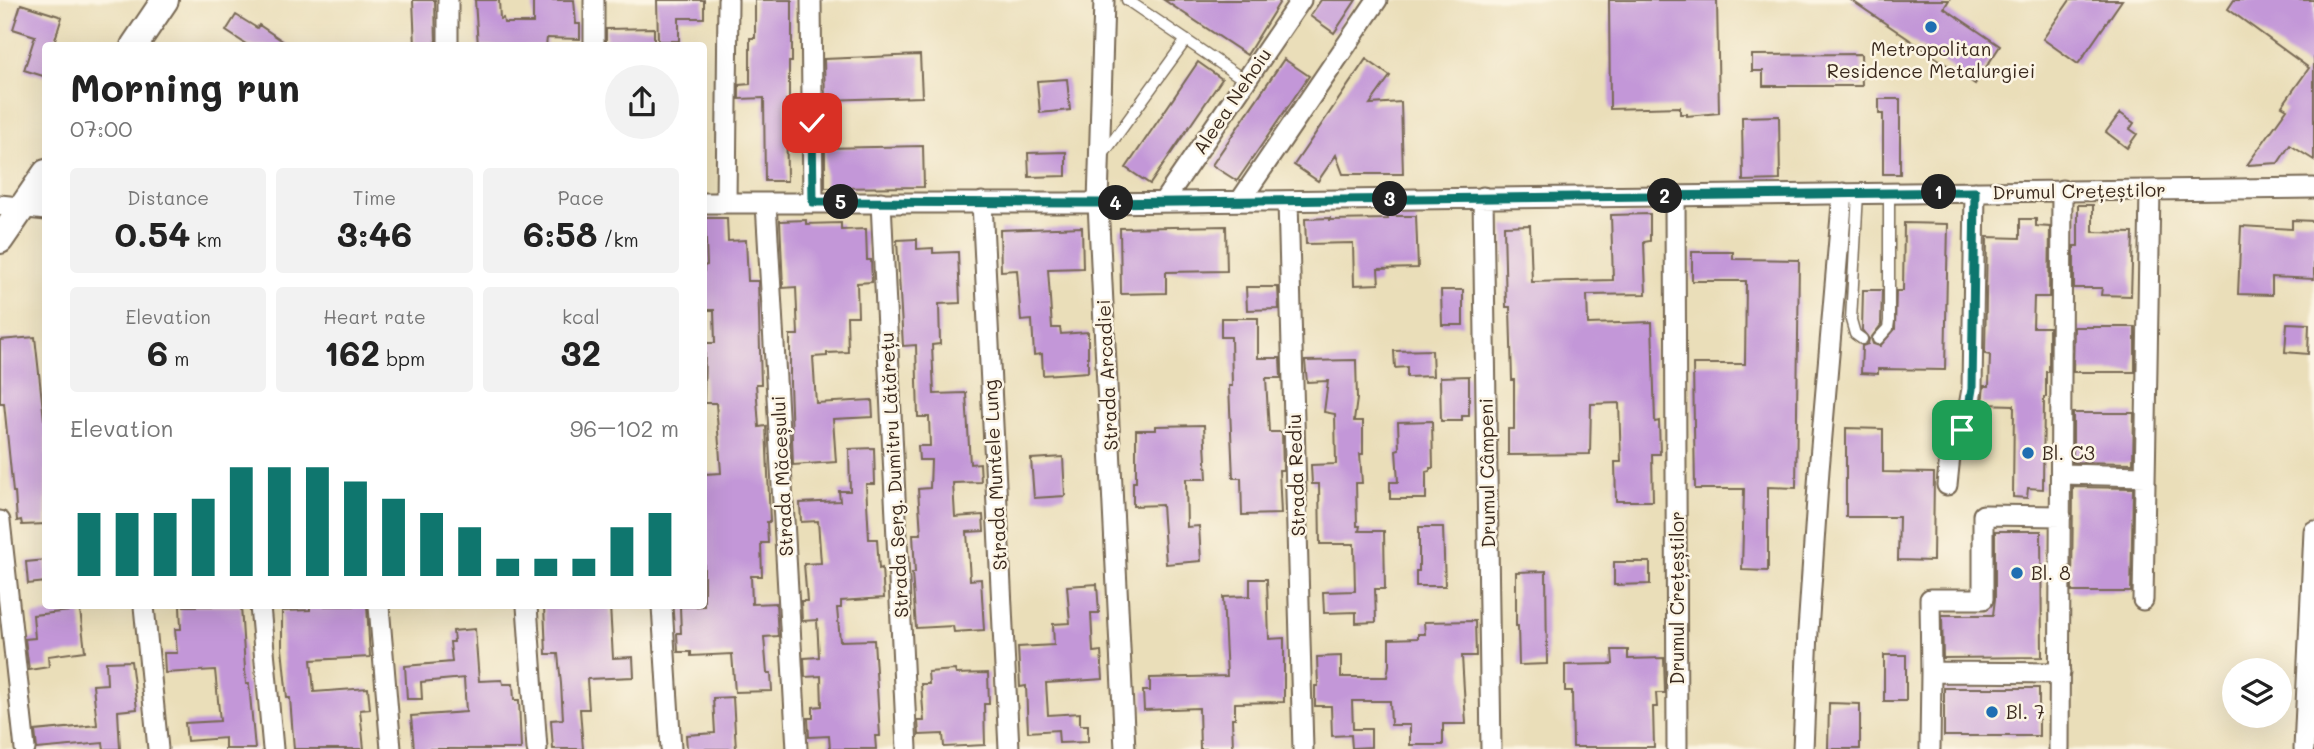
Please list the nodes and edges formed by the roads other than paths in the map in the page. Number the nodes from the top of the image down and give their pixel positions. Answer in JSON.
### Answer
{"nodes":[{"id":1,"x":165,"y":0,"type":"edge"},
{"id":2,"x":448,"y":0,"type":"edge"},
{"id":3,"x":594,"y":0,"type":"edge"},
{"id":4,"x":728,"y":0,"type":"edge"},
{"id":5,"x":811,"y":0,"type":"edge"},
{"id":6,"x":1104,"y":0,"type":"edge"},
{"id":7,"x":1127,"y":0,"type":"edge"},
{"id":8,"x":1301,"y":0,"type":"edge"},
{"id":9,"x":1377,"y":0,"type":"edge"},
{"id":10,"x":1186,"y":40,"type":"junction"},
{"id":11,"x":137,"y":42,"type":"edge"},
{"id":12,"x":448,"y":42,"type":"edge"},
{"id":13,"x":594,"y":42,"type":"edge"},
{"id":14,"x":1246,"y":81,"type":"junction"},
{"id":15,"x":1100,"y":159,"type":"junction"},
{"id":16,"x":42,"y":179,"type":"edge"},
{"id":17,"x":2314,"y":188,"type":"edge"},
{"id":18,"x":2062,"y":190,"type":"junction"},
{"id":19,"x":2150,"y":190,"type":"junction"},
{"id":20,"x":1975,"y":192,"type":"junction"},
{"id":21,"x":1851,"y":193,"type":"junction"},
{"id":22,"x":1889,"y":193,"type":"junction"},
{"id":23,"x":1675,"y":195,"type":"junction"},
{"id":24,"x":1483,"y":198,"type":"junction"},
{"id":25,"x":1240,"y":201,"type":"junction"},
{"id":26,"x":1288,"y":201,"type":"junction"},
{"id":27,"x":813,"y":202,"type":"junction"},
{"id":28,"x":881,"y":202,"type":"junction"},
{"id":29,"x":982,"y":202,"type":"junction"},
{"id":30,"x":1163,"y":202,"type":"junction"},
{"id":31,"x":707,"y":203,"type":"edge"},
{"id":32,"x":726,"y":203,"type":"junction"},
{"id":33,"x":766,"y":203,"type":"junction"},
{"id":34,"x":1098,"y":203,"type":"junction"},
{"id":35,"x":22,"y":207,"type":"edge"},
{"id":36,"x":0,"y":240,"type":"edge"},
{"id":37,"x":1862,"y":339,"type":"dead end"},
{"id":38,"x":1878,"y":340,"type":"dead end"},
{"id":39,"x":2061,"y":474,"type":"junction"},
{"id":40,"x":2145,"y":475,"type":"junction"},
{"id":41,"x":1947,"y":485,"type":"dead end"},
{"id":42,"x":2060,"y":516,"type":"junction"},
{"id":43,"x":0,"y":521,"type":"edge"},
{"id":44,"x":2314,"y":531,"type":"edge"},
{"id":45,"x":2143,"y":600,"type":"dead end"},
{"id":46,"x":145,"y":609,"type":"edge"},
{"id":47,"x":260,"y":609,"type":"edge"},
{"id":48,"x":379,"y":609,"type":"edge"},
{"id":49,"x":527,"y":609,"type":"edge"},
{"id":50,"x":662,"y":609,"type":"edge"},
{"id":51,"x":1931,"y":672,"type":"junction"},
{"id":52,"x":2060,"y":673,"type":"junction"},
{"id":53,"x":25,"y":749,"type":"edge"},
{"id":54,"x":158,"y":749,"type":"edge"},
{"id":55,"x":272,"y":749,"type":"edge"},
{"id":56,"x":391,"y":749,"type":"edge"},
{"id":57,"x":537,"y":749,"type":"edge"},
{"id":58,"x":671,"y":749,"type":"edge"},
{"id":59,"x":797,"y":749,"type":"edge"},
{"id":60,"x":908,"y":749,"type":"edge"},
{"id":61,"x":1009,"y":749,"type":"edge"},
{"id":62,"x":1125,"y":749,"type":"edge"},
{"id":63,"x":1303,"y":749,"type":"edge"},
{"id":64,"x":1491,"y":749,"type":"edge"},
{"id":65,"x":1677,"y":749,"type":"edge"},
{"id":66,"x":1803,"y":749,"type":"edge"},
{"id":67,"x":1930,"y":749,"type":"edge"},
{"id":68,"x":2059,"y":749,"type":"edge"},
{"id":69,"x":2304,"y":749,"type":"edge"}],
"edges":[{"from":1,"to":11,"type":"main road"},
{"from":2,"to":12,"type":"street"},
{"from":3,"to":13,"type":"street"},
{"from":4,"to":32,"type":"street"},
{"from":5,"to":27,"type":"street"},
{"from":6,"to":15,"type":"street","name":"Strada Arcadiei"},
{"from":7,"to":10,"type":"lane"},
{"from":8,"to":14,"type":"street","name":"Aleea Nehoiu"},
{"from":9,"to":25,"type":"street"},
{"from":10,"to":14,"type":"lane"},
{"from":10,"to":15,"type":"lane"},
{"from":14,"to":30,"type":"street","name":"Aleea Nehoiu"},
{"from":15,"to":34,"type":"street","name":"Strada Arcadiei"},
{"from":16,"to":35,"type":"main road"},
{"from":17,"to":19,"type":"street","name":"Drumul Crețeștilor"},
{"from":18,"to":19,"type":"street","name":"Drumul Crețeștilor"},
{"from":18,"to":20,"type":"street","name":"Drumul Crețeștilor"},
{"from":18,"to":39,"type":"street"},
{"from":19,"to":40,"type":"street"},
{"from":20,"to":22,"type":"street","name":"Drumul Crețeștilor"},
{"from":20,"to":41,"type":"street"},
{"from":21,"to":22,"type":"street","name":"Drumul Crețeștilor"},
{"from":21,"to":23,"type":"street","name":"Drumul Crețeștilor"},
{"from":21,"to":37,"type":"lane"},
{"from":21,"to":66,"type":"street"},
{"from":22,"to":38,"type":"lane"},
{"from":23,"to":24,"type":"street","name":"Drumul Crețeștilor"},
{"from":23,"to":65,"type":"street","name":"Drumul Crețeștilor"},
{"from":24,"to":26,"type":"street","name":"Drumul Crețeștilor"},
{"from":24,"to":64,"type":"street","name":"Drumul Câmpeni"},
{"from":25,"to":26,"type":"street","name":"Drumul Crețeștilor"},
{"from":25,"to":30,"type":"street","name":"Drumul Crețeștilor"},
{"from":26,"to":63,"type":"street","name":"Strada Rediu"},
{"from":27,"to":28,"type":"street","name":"Drumul Crețeștilor"},
{"from":27,"to":33,"type":"street","name":"Drumul Crețeștilor"},
{"from":28,"to":29,"type":"street","name":"Drumul Crețeștilor"},
{"from":28,"to":60,"type":"street","name":"Strada Serg. Dumitru Lătărețu"},
{"from":29,"to":34,"type":"street","name":"Drumul Crețeștilor"},
{"from":29,"to":61,"type":"street","name":"Strada Muntele Lung"},
{"from":30,"to":34,"type":"street","name":"Drumul Crețeștilor"},
{"from":31,"to":32,"type":"street","name":"Drumul Crețeștilor"},
{"from":32,"to":33,"type":"street","name":"Drumul Crețeștilor"},
{"from":33,"to":59,"type":"street","name":"Strada Măceșului"},
{"from":34,"to":62,"type":"street","name":"Strada Arcadiei"},
{"from":35,"to":36,"type":"main road"},
{"from":39,"to":40,"type":"street"},
{"from":39,"to":42,"type":"street"},
{"from":40,"to":45,"type":"street"},
{"from":42,"to":51,"type":"street"},
{"from":42,"to":52,"type":"street"},
{"from":43,"to":53,"type":"street"},
{"from":44,"to":69,"type":"street"},
{"from":46,"to":54,"type":"street"},
{"from":47,"to":55,"type":"street"},
{"from":48,"to":56,"type":"street"},
{"from":49,"to":57,"type":"street"},
{"from":50,"to":58,"type":"street"},
{"from":51,"to":52,"type":"street"},
{"from":51,"to":67,"type":"street"},
{"from":52,"to":68,"type":"street"}]}
